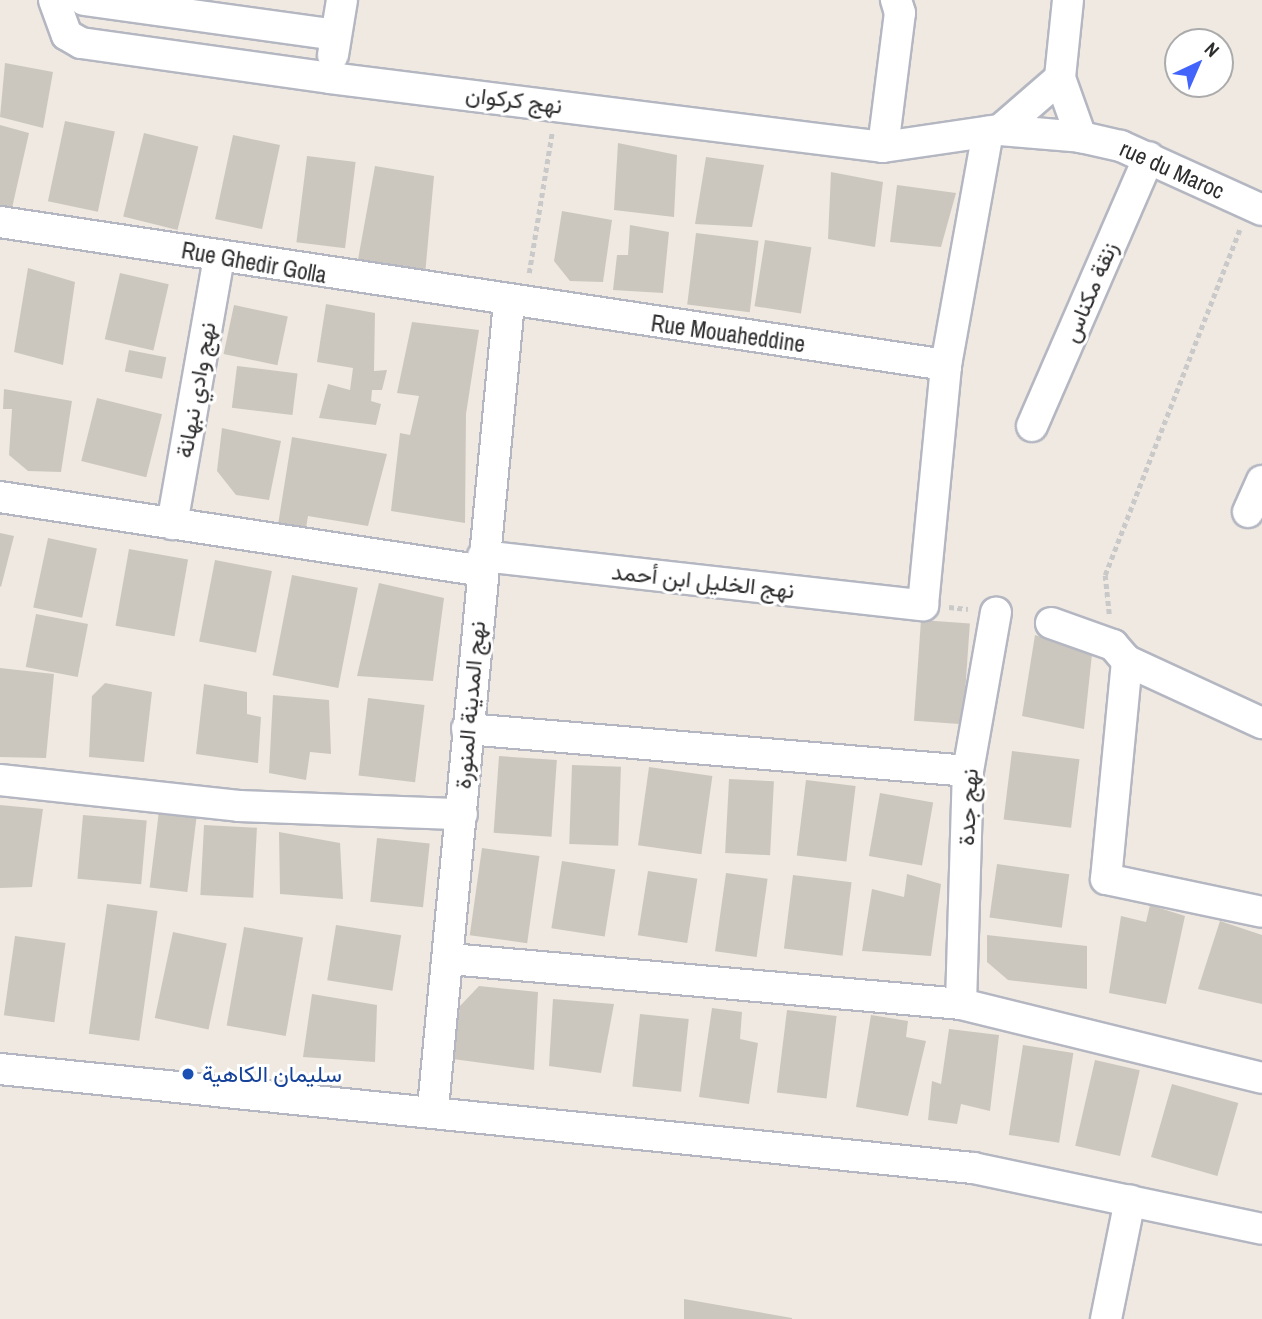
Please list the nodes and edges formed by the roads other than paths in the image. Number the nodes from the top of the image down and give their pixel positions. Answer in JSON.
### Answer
{"nodes":[{"id":1,"x":54,"y":0,"type":"edge"},
{"id":2,"x":84,"y":0,"type":"edge"},
{"id":3,"x":342,"y":0,"type":"edge"},
{"id":4,"x":896,"y":0,"type":"edge"},
{"id":5,"x":1068,"y":0,"type":"edge"},
{"id":6,"x":336,"y":35,"type":"junction"},
{"id":7,"x":330,"y":78,"type":"junction"},
{"id":8,"x":1060,"y":78,"type":"junction"},
{"id":9,"x":994,"y":131,"type":"junction"},
{"id":10,"x":1081,"y":137,"type":"junction"},
{"id":11,"x":883,"y":147,"type":"junction"},
{"id":12,"x":1149,"y":157,"type":"junction"},
{"id":13,"x":1256,"y":207,"type":"edge"},
{"id":14,"x":0,"y":222,"type":"edge"},
{"id":15,"x":219,"y":257,"type":"junction"},
{"id":16,"x":516,"y":304,"type":"junction"},
{"id":17,"x":946,"y":365,"type":"junction"},
{"id":18,"x":1032,"y":426,"type":"dead end"},
{"id":19,"x":1262,"y":481,"type":"edge"},
{"id":20,"x":0,"y":497,"type":"edge"},
{"id":21,"x":1248,"y":512,"type":"dead end"},
{"id":22,"x":172,"y":524,"type":"junction"},
{"id":23,"x":482,"y":564,"type":"junction"},
{"id":24,"x":996,"y":612,"type":"dead end"},
{"id":25,"x":1051,"y":623,"type":"dead end"},
{"id":26,"x":1120,"y":653,"type":"junction"},
{"id":27,"x":1262,"y":723,"type":"edge"},
{"id":28,"x":467,"y":729,"type":"junction"},
{"id":29,"x":968,"y":771,"type":"junction"},
{"id":30,"x":0,"y":779,"type":"edge"},
{"id":31,"x":462,"y":814,"type":"junction"},
{"id":32,"x":1262,"y":912,"type":"edge"},
{"id":33,"x":450,"y":959,"type":"junction"},
{"id":34,"x":961,"y":1004,"type":"junction"},
{"id":35,"x":0,"y":1069,"type":"edge"},
{"id":36,"x":1262,"y":1078,"type":"edge"},
{"id":37,"x":433,"y":1108,"type":"junction"},
{"id":38,"x":1130,"y":1200,"type":"junction"},
{"id":39,"x":1262,"y":1228,"type":"edge"},
{"id":40,"x":1105,"y":1319,"type":"edge"}],
"edges":[{"from":1,"to":7,"type":"street","name":"نهج كركوان"},
{"from":2,"to":6,"type":"street"},
{"from":3,"to":6,"type":"street"},
{"from":4,"to":11,"type":"street"},
{"from":5,"to":8,"type":"street"},
{"from":6,"to":7,"type":"street"},
{"from":7,"to":11,"type":"street","name":"نهج كركوان"},
{"from":8,"to":9,"type":"street"},
{"from":8,"to":10,"type":"street"},
{"from":9,"to":10,"type":"street","name":"rue du Maroc"},
{"from":9,"to":11,"type":"street","name":"نهج كركوان"},
{"from":9,"to":17,"type":"street"},
{"from":10,"to":12,"type":"street","name":"rue du Maroc"},
{"from":12,"to":13,"type":"street","name":"rue du Maroc"},
{"from":12,"to":18,"type":"street","name":"زنقة مكناس"},
{"from":14,"to":15,"type":"street","name":"Rue Ghedir Golla"},
{"from":15,"to":16,"type":"street","name":"Rue Ghedir Golla"},
{"from":15,"to":22,"type":"street","name":"نهج وادي نبهانة"},
{"from":16,"to":17,"type":"street","name":"Rue Mouaheddine"},
{"from":16,"to":23,"type":"street","name":"نهج المدينة المنورة"},
{"from":17,"to":23,"type":"street","name":"نهج الخليل ابن أحمد"},
{"from":19,"to":21,"type":"street"},
{"from":20,"to":22,"type":"street","name":"نهج الخليل ابن أحمد"},
{"from":22,"to":23,"type":"street","name":"نهج الخليل ابن أحمد"},
{"from":23,"to":28,"type":"street","name":"نهج المدينة المنورة"},
{"from":24,"to":29,"type":"street","name":"نهج جدة"},
{"from":25,"to":26,"type":"street"},
{"from":26,"to":27,"type":"street"},
{"from":26,"to":32,"type":"street"},
{"from":28,"to":29,"type":"street"},
{"from":28,"to":31,"type":"street","name":"نهج المدينة المنورة"},
{"from":29,"to":34,"type":"street","name":"نهج جدة"},
{"from":30,"to":31,"type":"street"},
{"from":31,"to":33,"type":"street","name":"نهج المدينة المنورة"},
{"from":33,"to":34,"type":"street"},
{"from":33,"to":37,"type":"street","name":"نهج المدينة المنورة"},
{"from":34,"to":36,"type":"street"},
{"from":35,"to":37,"type":"street"},
{"from":37,"to":38,"type":"street"},
{"from":38,"to":39,"type":"street"},
{"from":38,"to":40,"type":"street"}]}
